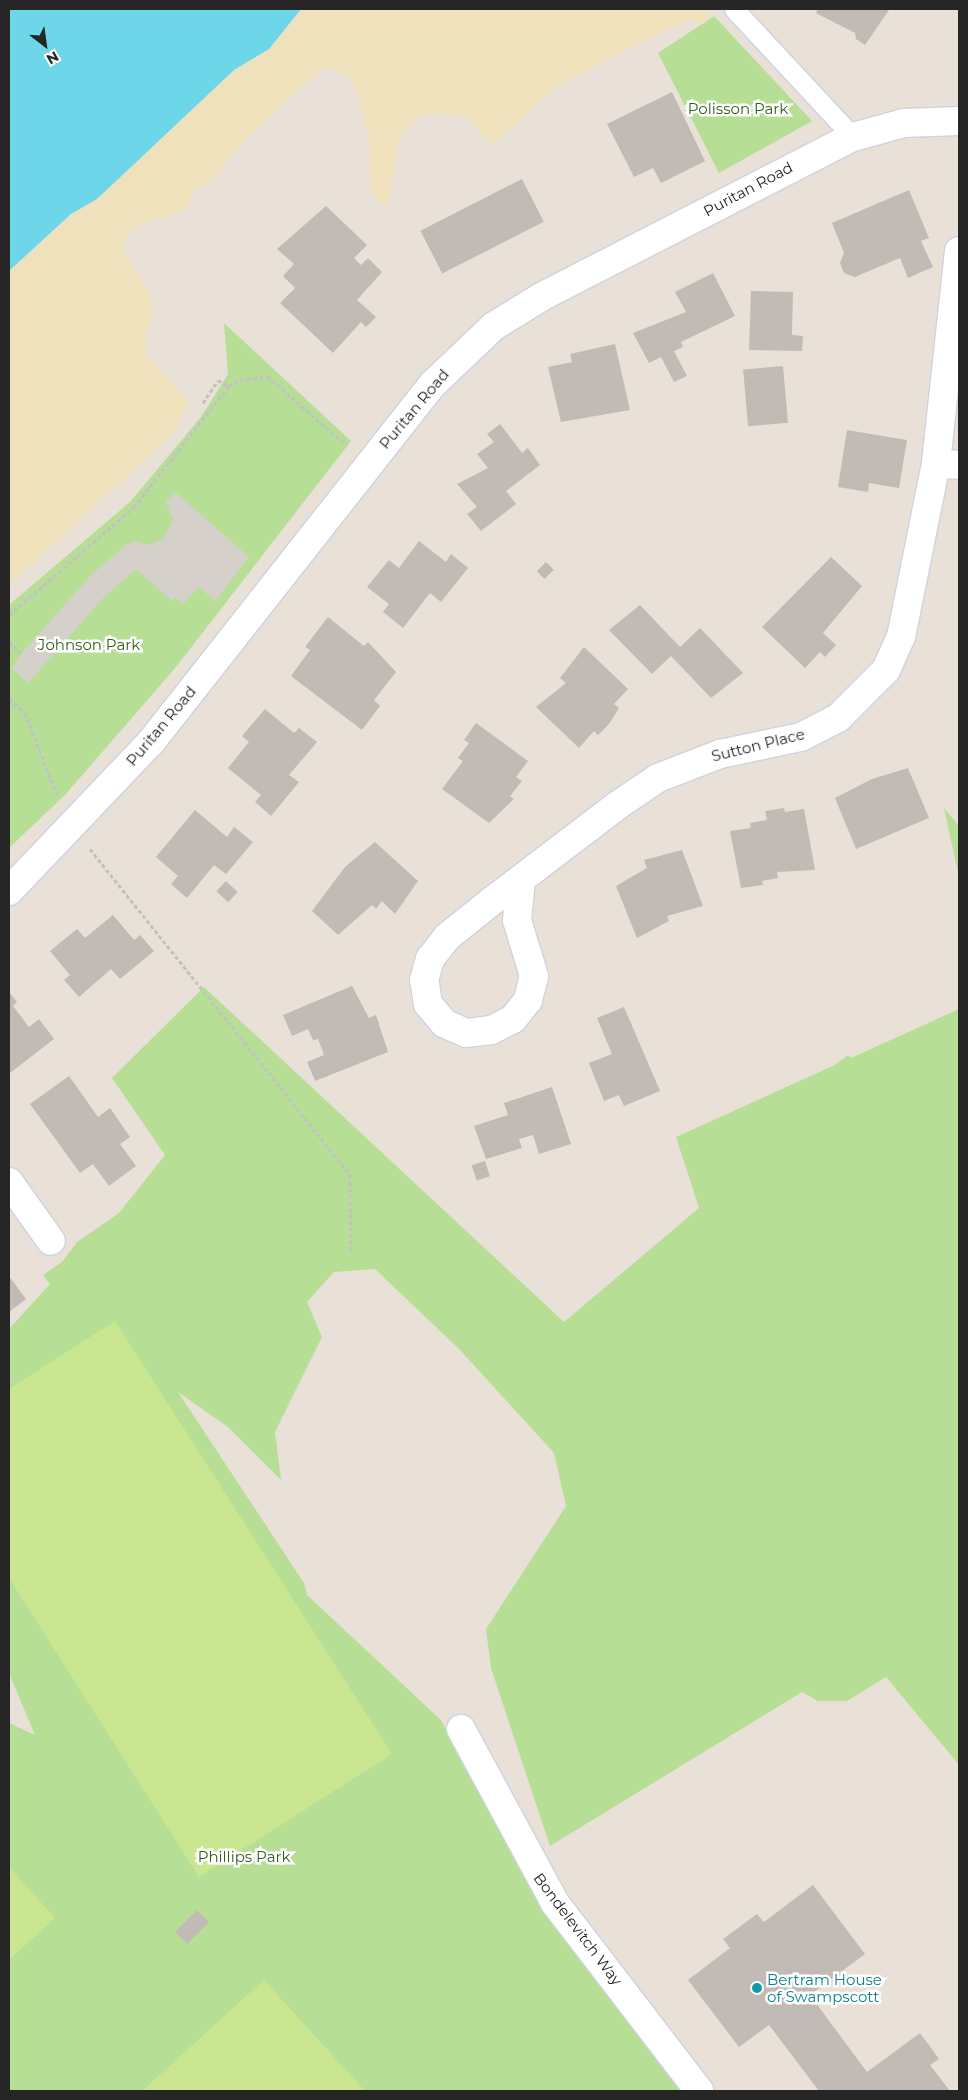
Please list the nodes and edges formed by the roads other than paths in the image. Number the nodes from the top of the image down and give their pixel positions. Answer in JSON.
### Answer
{"nodes":[{"id":1,"x":734,"y":9,"type":"edge"},
{"id":2,"x":959,"y":121,"type":"edge"},
{"id":3,"x":853,"y":137,"type":"junction"},
{"id":4,"x":959,"y":251,"type":"edge"},
{"id":5,"x":947,"y":464,"type":"edge"},
{"id":6,"x":521,"y":880,"type":"junction"},
{"id":7,"x":9,"y":891,"type":"edge"},
{"id":8,"x":9,"y":1182,"type":"edge"},
{"id":9,"x":51,"y":1241,"type":"dead end"},
{"id":10,"x":461,"y":1729,"type":"dead end"},
{"id":11,"x":699,"y":2091,"type":"edge"}],
"edges":[{"from":1,"to":3,"type":"lane"},
{"from":2,"to":3,"type":"street","name":"Puritan Road"},
{"from":3,"to":7,"type":"street","name":"Puritan Road"},
{"from":4,"to":5,"type":"street","name":"Sutton Place"},
{"from":5,"to":6,"type":"street","name":"Sutton Place"},
{"from":6,"to":6,"type":"street","name":"Sutton Place"},
{"from":8,"to":9,"type":"street"},
{"from":10,"to":11,"type":"street","name":"Bondelevitch Way"}]}
